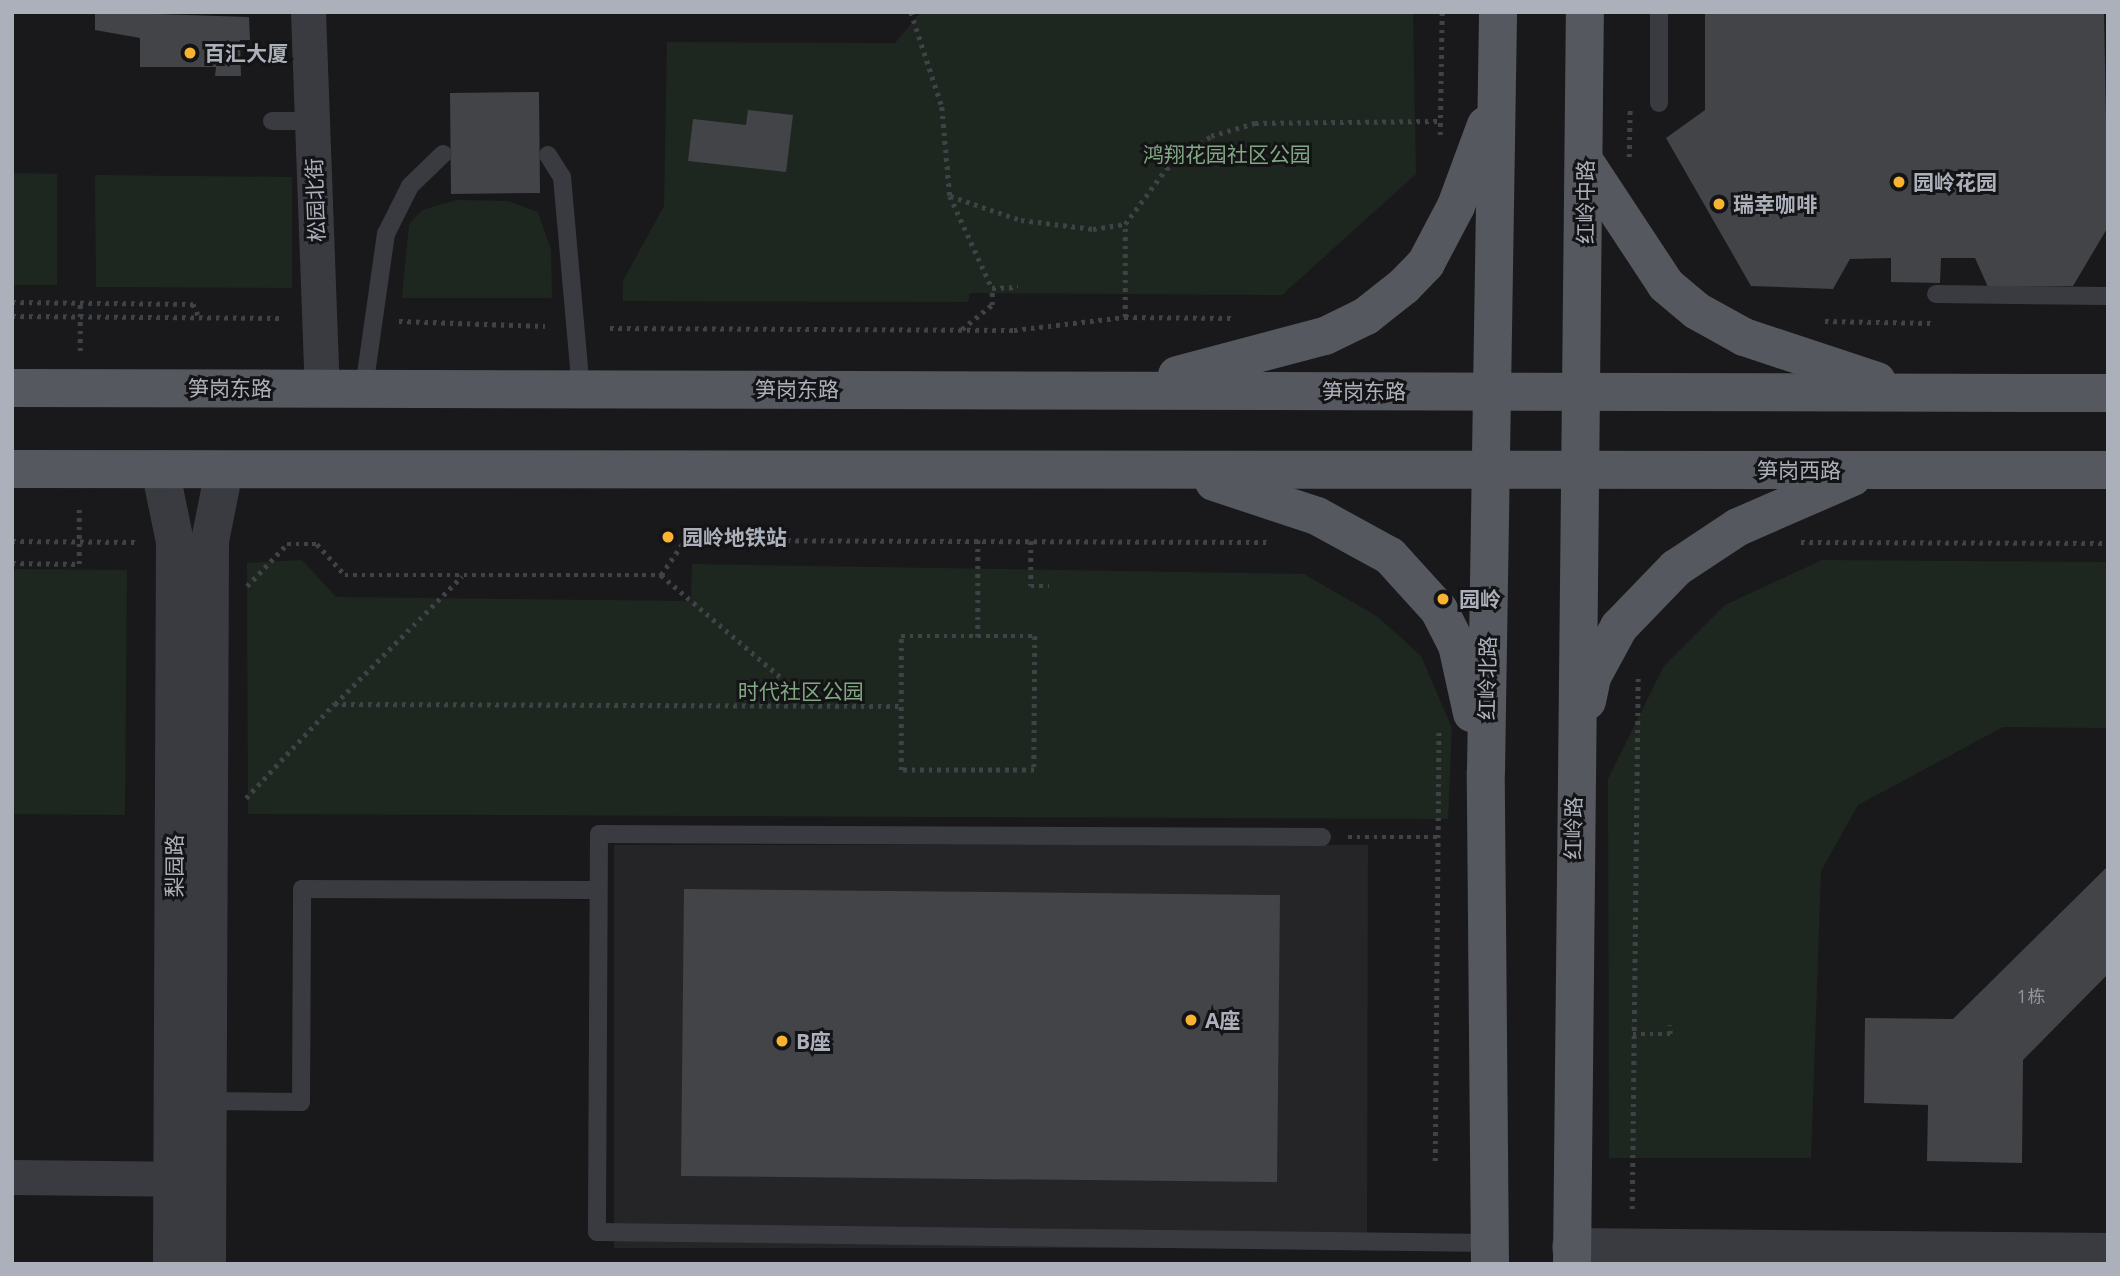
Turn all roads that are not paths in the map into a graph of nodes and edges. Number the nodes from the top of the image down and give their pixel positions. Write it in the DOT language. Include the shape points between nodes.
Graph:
graph roads {
  1 [pos="308,12"];
  2 [pos="1498,12"];
  3 [pos="1585,12"];
  4 [pos="1659,12"];
  5 [pos="1497,93"];
  6 [pos="1659,103"];
  7 [pos="272,121"];
  8 [pos="312,121"];
  9 [pos="443,154"];
  10 [pos="548,155"];
  11 [pos="1585,162"];
  12 [pos="1936,294"];
  13 [pos="2108,296"];
  14 [pos="12,388"];
  15 [pos="322,388"];
  16 [pos="363,388"];
  17 [pos="581,389"];
  18 [pos="1115,390"];
  19 [pos="1912,391"];
  20 [pos="1583,392"];
  21 [pos="1491,393"];
  22 [pos="2108,393"];
  23 [pos="12,469"];
  24 [pos="160,469"];
  25 [pos="1490,469"];
  26 [pos="1868,470"];
  27 [pos="2108,470"];
  28 [pos="224,471"];
  29 [pos="1178,471"];
  30 [pos="1581,471"];
  31 [pos="1574,768"];
  32 [pos="1486,771"];
  33 [pos="1322,837"];
  34 [pos="598,890"];
  35 [pos="207,1101"];
  36 [pos="12,1177"];
  37 [pos="191,1179"];
  38 [pos="2108,1252"];
  39 [pos="1490,1253"];
  40 [pos="1572,1255"];
  41 [pos="172,1264"];
  42 [pos="208,1264"];
  1 -- 8 [label="street, 松园北街"];
  2 -- 5 [label="main road"];
  3 -- 11 [label="main road, 红岭中路"];
  4 -- 6 [label="lane"];
  5 -- 18 [label="main road" via="1456,206 1426,263 1366,316 1239,361"];
  5 -- 21 [label="main road, 红岭北路"];
  7 -- 8 [label="lane"];
  8 -- 15 [label="street, 松园北街"];
  9 -- 16 [label="lane" via="410,186 386,234"];
  10 -- 17 [label="lane" via="562,177"];
  11 -- 19 [label="main road" via="1666,285 1697,311 1755,341"];
  11 -- 20 [label="main road, 红岭中路"];
  12 -- 13 [label="lane"];
  14 -- 15 [label="main road, 笋岗东路"];
  15 -- 16 [label="main road, 笋岗东路"];
  16 -- 17 [label="main road, 笋岗东路"];
  17 -- 18 [label="main road, 笋岗东路"];
  18 -- 21 [label="main road, 笋岗东路"];
  19 -- 20 [label="main road"];
  19 -- 22 [label="main road"];
  20 -- 21 [label="main road, 笋岗东路"];
  20 -- 30 [label="main road, 红岭路"];
  21 -- 25 [label="main road, 红岭北路"];
  23 -- 24 [label="main road"];
  24 -- 28 [label="main road"];
  24 -- 37 [label="street, 梨园路" via="175,542"];
  25 -- 29 [label="main road"];
  25 -- 30 [label="main road, 笋岗西路"];
  25 -- 32 [label="main road, 红岭北路"];
  26 -- 27 [label="main road, 笋岗西路"];
  26 -- 30 [label="main road, 笋岗西路"];
  26 -- 31 [label="main road" via="1738,527 1672,572 1619,627 1592,677"];
  28 -- 29 [label="main road"];
  28 -- 35 [label="street, 梨园路" via="210,541"];
  29 -- 32 [label="main road" via="1317,516 1390,555 1418,582 1457,645"];
  30 -- 31 [label="main road, 红岭路"];
  31 -- 40 [label="main road, 红岭路"];
  32 -- 39 [label="main road, 红岭北路"];
  33 -- 34 [label="lane" via="599,834"];
  34 -- 35 [label="lane" via="302,889 301,1102"];
  34 -- 39 [label="lane" via="597,1232"];
  35 -- 37 [label="street, 梨园路"];
  36 -- 37 [label="street"];
  37 -- 41 [label="street, 梨园路"];
  37 -- 42 [label="street, 梨园路"];
  38 -- 40 [label="street"];
}
